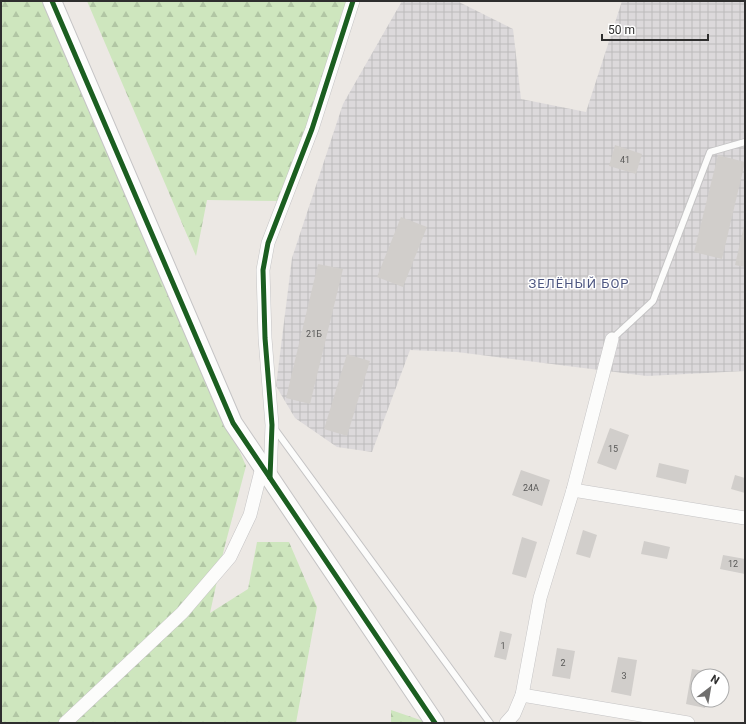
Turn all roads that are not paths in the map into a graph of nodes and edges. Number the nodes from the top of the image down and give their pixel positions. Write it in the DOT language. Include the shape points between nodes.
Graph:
graph roads {
  1 [pos="52,1"];
  2 [pos="353,1"];
  3 [pos="745,142"];
  4 [pos="612,339"];
  5 [pos="272,425"];
  6 [pos="266,473"];
  7 [pos="573,490"];
  8 [pos="745,518"];
  9 [pos="522,695"];
  10 [pos="65,723"];
  11 [pos="434,723"];
  12 [pos="490,723"];
  13 [pos="506,723"];
  14 [pos="688,723"];
  1 -- 6 [label="street" via="233,423"];
  2 -- 5 [label="street" via="312,129 268,243 263,270"];
  3 -- 4 [label="lane" via="710,152 654,301"];
  4 -- 7 [label="street"];
  5 -- 6 [label="street"];
  5 -- 12 [label="lane"];
  6 -- 10 [label="street" via="230,557 182,613"];
  6 -- 11 [label="street"];
  7 -- 8 [label="street"];
  7 -- 9 [label="street" via="540,598"];
  9 -- 13 [label="street" via="514,714"];
  9 -- 14 [label="street"];
}
